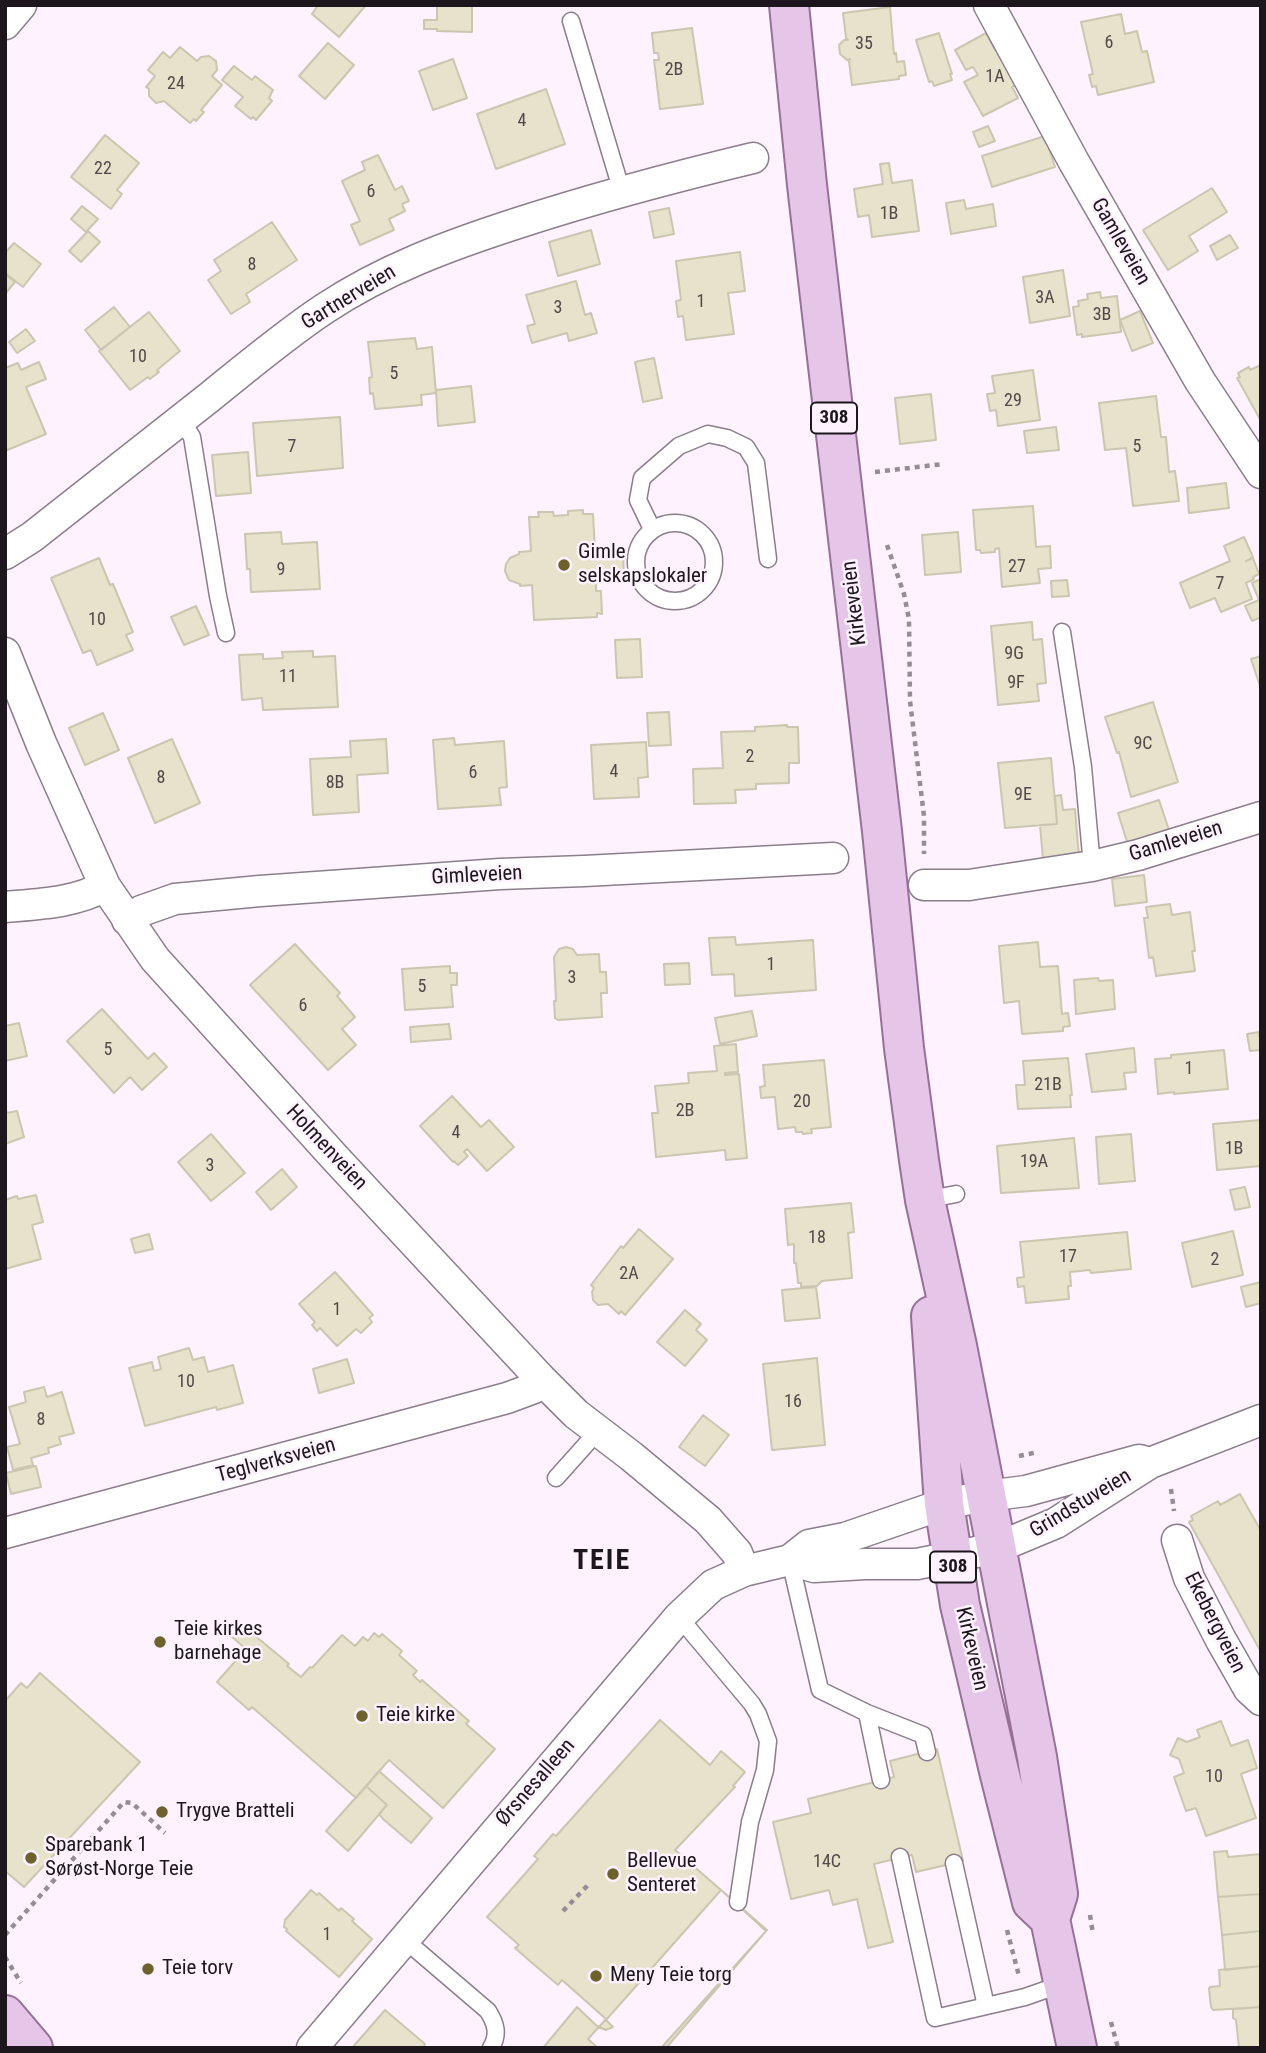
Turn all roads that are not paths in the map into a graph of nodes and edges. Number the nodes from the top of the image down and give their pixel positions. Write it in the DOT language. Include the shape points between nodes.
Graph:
graph roads {
  1 [pos="21,5"];
  2 [pos="789,5"];
  3 [pos="989,5"];
  4 [pos="571,21"];
  5 [pos="5,24"];
  6 [pos="753,158"];
  7 [pos="622,192"];
  8 [pos="181,419"];
  9 [pos="1261,473"];
  10 [pos="652,529"];
  11 [pos="5,554"];
  12 [pos="768,559"];
  13 [pos="1062,632"];
  14 [pos="226,633"];
  15 [pos="5,653"];
  16 [pos="1261,817"];
  17 [pos="833,858"];
  18 [pos="1092,866"];
  19 [pos="924,885"];
  20 [pos="105,886"];
  21 [pos="5,907"];
  22 [pos="127,920"];
  23 [pos="541,1379"];
  24 [pos="1261,1420"];
  25 [pos="598,1431"];
  26 [pos="1150,1463"];
  27 [pos="556,1478"];
  28 [pos="965,1500"];
  29 [pos="6,1529"];
  30 [pos="1177,1540"];
  31 [pos="973,1554"];
  32 [pos="790,1560"];
  33 [pos="744,1571"];
  34 [pos="678,1617"];
  35 [pos="1261,1700"];
  36 [pos="867,1713"];
  37 [pos="927,1752"];
  38 [pos="881,1780"];
  39 [pos="900,1857"];
  40 [pos="954,1863"];
  41 [pos="738,1902"];
  42 [pos="405,1940"];
  43 [pos="1062,1984"];
  44 [pos="986,2006"];
  45 [pos="5,2015"];
  46 [pos="33,2048"];
  47 [pos="312,2048"];
  48 [pos="491,2048"];
  49 [pos="1077,2048"];
  1 -- 5 [label="street"];
  2 -- 28 [label="main road, Kirkeveien / 308" via="904,1048 941,1197 957,1346"];
  3 -- 9 [label="street, Gamleveien" via="1187,357"];
  4 -- 7 [label="lane"];
  6 -- 7 [label="street, Gartnerveien"];
  7 -- 8 [label="street, Gartnerveien" via="418,258 324,309"];
  8 -- 11 [label="street, Gartnerveien"];
  8 -- 14 [label="lane" via="192,437"];
  10 -- 10 [label="lane" via="679,522 705,535 715,562 704,589 692,597 663,600 640,582 636,553 641,539"];
  10 -- 12 [label="lane" via="638,500 642,478 679,446 708,434 727,438 746,447 756,463"];
  13 -- 18 [label="lane" via="1083,767"];
  15 -- 20 [label="street, Holmenveien"];
  16 -- 18 [label="street, Gamleveien"];
  17 -- 22 [label="street, Gimleveien" via="260,891 174,899"];
  18 -- 19 [label="street" via="969,885"];
  20 -- 21 [label="street" via="51,904"];
  20 -- 22 [label="street, Holmenveien"];
  22 -- 23 [label="street, Holmenveien" via="182,990"];
  23 -- 25 [label="street, Holmenveien"];
  23 -- 29 [label="street, Teglverksveien" via="534,1388 507,1398"];
  24 -- 26 [label="street, Grindstuveien"];
  25 -- 27 [label="lane"];
  25 -- 33 [label="street, Holmenveien" via="708,1520 737,1553"];
  26 -- 28 [label="street, Grindstuveien" via="1139,1460 1026,1491"];
  26 -- 31 [label="street, Grindstuveien" via="1056,1523"];
  28 -- 31 [label="main road, Kirkeveien / 308"];
  28 -- 32 [label="street, Ørsnesalleen" via="809,1545"];
  30 -- 35 [label="street, Ekebergveien" via="1189,1578 1221,1640 1249,1689"];
  31 -- 32 [label="street, Ørsnesalleen" via="917,1564 814,1567"];
  31 -- 43 [label="main road, Kirkeveien / 308" via="960,1605 1032,1902 1050,1919"];
  32 -- 33 [label="street, Ørsnesalleen"];
  32 -- 36 [label="lane" via="820,1690"];
  33 -- 34 [label="street, Ørsnesalleen" via="713,1585"];
  34 -- 41 [label="lane" via="752,1704 768,1741"];
  34 -- 42 [label="street, Ørsnesalleen"];
  36 -- 37 [label="lane" via="923,1735"];
  36 -- 38 [label="lane"];
  39 -- 44 [label="lane" via="935,2018"];
  40 -- 44 [label="lane"];
  42 -- 47 [label="street, Ørsnesalleen"];
  42 -- 48 [label="lane" via="488,2011 497,2036"];
  43 -- 44 [label="lane"];
  43 -- 49 [label="main road, Kirkeveien / 308"];
  45 -- 46 [label="main road"];
}
